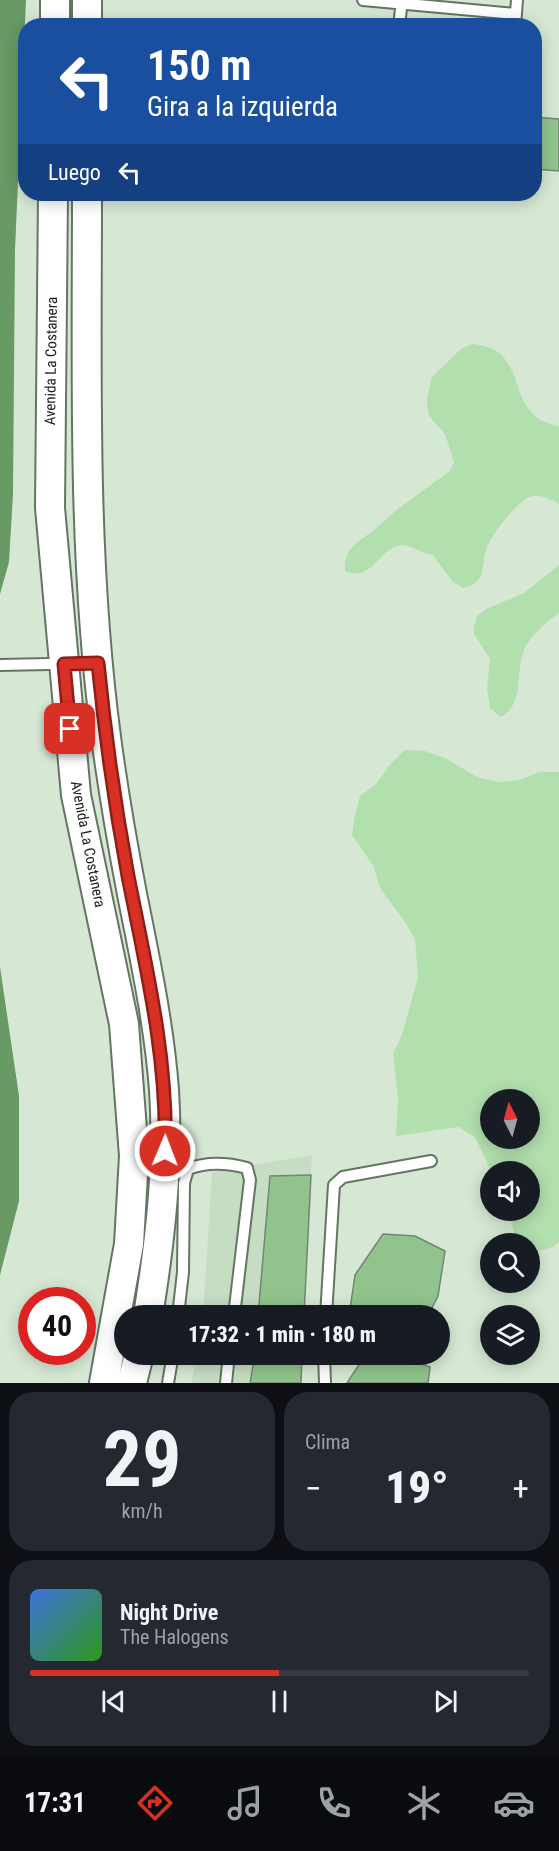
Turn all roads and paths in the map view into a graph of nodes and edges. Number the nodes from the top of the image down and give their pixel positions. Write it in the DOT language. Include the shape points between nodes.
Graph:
graph roads {
  1 [pos="55,0"];
  2 [pos="87,0"];
  3 [pos="363,0"];
  4 [pos="517,0"];
  5 [pos="402,2"];
  6 [pos="55,18"];
  7 [pos="87,18"];
  8 [pos="400,18"];
  9 [pos="502,18"];
  10 [pos="515,18"];
  11 [pos="53,201"];
  12 [pos="87,201"];
  13 [pos="98,663"];
  14 [pos="64,664"];
  15 [pos="0,665"];
  16 [pos="431,1161"];
  17 [pos="150,1305"];
  18 [pos="179,1305"];
  19 [pos="235,1305"];
  20 [pos="327,1305"];
  21 [pos="136,1365"];
  22 [pos="171,1365"];
  23 [pos="228,1365"];
  24 [pos="324,1365"];
  25 [pos="104,1383"];
  26 [pos="132,1383"];
  27 [pos="168,1383"];
  28 [pos="226,1383"];
  29 [pos="325,1383"];
  1 -- 6 [label="street"];
  2 -- 7 [label="street"];
  3 -- 5 [label="lane"];
  4 -- 10 [label="lane"];
  5 -- 8 [label="lane"];
  5 -- 9 [label="lane"];
  11 -- 14 [label="street, Avenida La Costanera" via="50,508"];
  12 -- 13 [label="street" via="89,501"];
  13 -- 14 [label="lane"];
  13 -- 17 [label="street" via="106,737 157,1028 164,1089 163,1211"];
  14 -- 15 [label="lane"];
  14 -- 25 [label="street, Avenida La Costanera" via="76,795 124,1024 134,1156 129,1245"];
  16 -- 20 [label="lane" via="343,1177 334,1185"];
  18 -- 19 [label="lane" via="184,1183 188,1169 234,1165 247,1168 250,1180"];
  21 -- 26 [label="street"];
  22 -- 27 [label="lane"];
  23 -- 28 [label="lane"];
  24 -- 29 [label="lane"];
}
